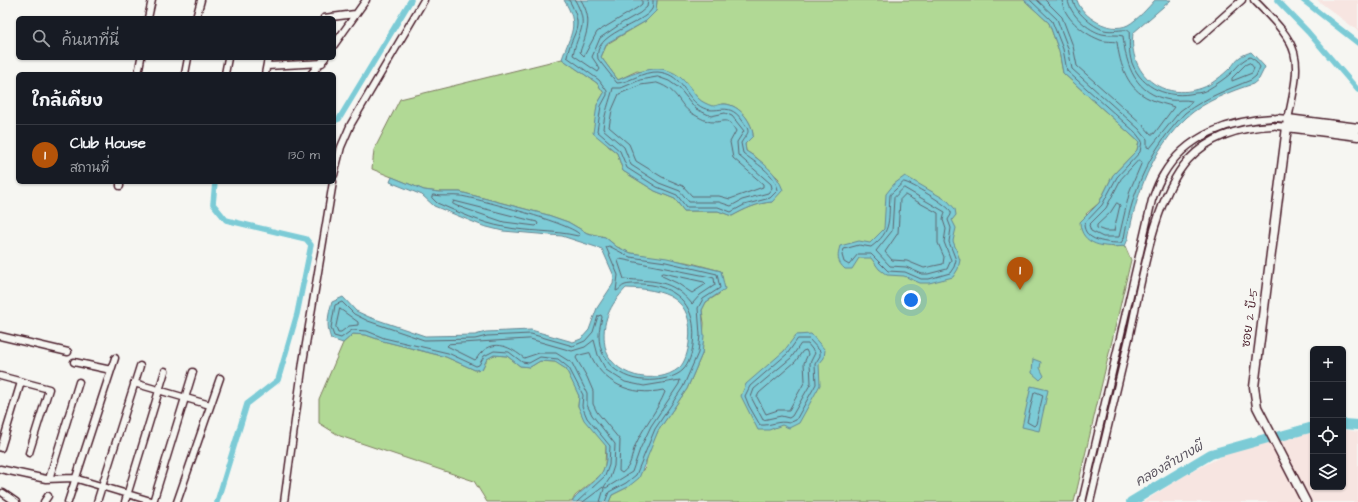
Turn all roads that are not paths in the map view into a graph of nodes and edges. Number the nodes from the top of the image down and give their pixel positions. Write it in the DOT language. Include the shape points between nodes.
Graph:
graph roads {
  1 [pos="152,0"];
  2 [pos="201,0"];
  3 [pos="366,0"];
  4 [pos="424,0"];
  5 [pos="1242,0"];
  6 [pos="1254,0"];
  7 [pos="355,14"];
  8 [pos="148,16"];
  9 [pos="197,16"];
  10 [pos="336,16"];
  11 [pos="1197,40"];
  12 [pos="336,42"];
  13 [pos="141,60"];
  14 [pos="188,60"];
  15 [pos="228,60"];
  16 [pos="268,60"];
  17 [pos="324,60"];
  18 [pos="267,66"];
  19 [pos="138,72"];
  20 [pos="185,72"];
  21 [pos="225,72"];
  22 [pos="266,72"];
  23 [pos="313,72"];
  24 [pos="1288,123"];
  25 [pos="1358,128"];
  26 [pos="1358,136"];
  27 [pos="336,167"];
  28 [pos="333,184"];
  29 [pos="0,336"];
  30 [pos="68,352"];
  31 [pos="115,358"];
  32 [pos="74,362"];
  33 [pos="140,366"];
  34 [pos="111,370"];
  35 [pos="165,371"];
  36 [pos="193,372"];
  37 [pos="0,376"];
  38 [pos="220,378"];
  39 [pos="21,382"];
  40 [pos="78,382"];
  41 [pos="134,383"];
  42 [pos="159,390"];
  43 [pos="185,398"];
  44 [pos="210,405"];
  45 [pos="1,448"];
  46 [pos="29,453"];
  47 [pos="0,469"];
  48 [pos="77,478"];
  49 [pos="49,479"];
  50 [pos="102,485"];
  51 [pos="3,493"];
  52 [pos="127,494"];
  53 [pos="48,496"];
  54 [pos="16,502"];
  55 [pos="44,502"];
  56 [pos="68,502"];
  57 [pos="97,502"];
  58 [pos="125,502"];
  59 [pos="153,502"];
  60 [pos="177,502"];
  61 [pos="284,502"];
  62 [pos="1082,502"];
  63 [pos="1090,502"];
  64 [pos="1306,502"];
  1 -- 8 [label="street"];
  2 -- 9 [label="street"];
  3 -- 7 [label="street"];
  4 -- 27 [label="street" via="349,129"];
  5 -- 11 [label="street"];
  6 -- 24 [label="street" via="1292,42 1297,60 1297,80"];
  7 -- 10 [label="street"];
  7 -- 12 [label="street"];
  13 -- 19 [label="street"];
  14 -- 20 [label="street"];
  15 -- 21 [label="street"];
  16 -- 18 [label="street"];
  17 -- 18 [label="street"];
  17 -- 23 [label="street"];
  18 -- 22 [label="street"];
  24 -- 25 [label="street"];
  24 -- 26 [label="street"];
  24 -- 62 [label="street" via="1275,118 1253,119 1228,125 1197,138 1163,175 1152,200"];
  24 -- 63 [label="street" via="1231,132 1207,144 1188,160 1175,178 1164,201 1148,253"];
  24 -- 64 [label="street, ซอย 2 บี-5" via="1254,387 1257,407"];
  28 -- 61 [label="street" via="303,362"];
  29 -- 30 [label="street"];
  31 -- 34 [label="street"];
  32 -- 34 [label="street"];
  33 -- 41 [label="street"];
  34 -- 48 [label="street"];
  35 -- 42 [label="street"];
  36 -- 43 [label="street"];
  37 -- 39 [label="street"];
  38 -- 44 [label="street"];
  39 -- 45 [label="street"];
  39 -- 46 [label="street" via="49,389"];
  40 -- 49 [label="street"];
  41 -- 42 [label="street"];
  41 -- 50 [label="street"];
  42 -- 43 [label="street"];
  42 -- 52 [label="street"];
  43 -- 44 [label="street"];
  43 -- 59 [label="street"];
  44 -- 60 [label="street"];
  47 -- 49 [label="street"];
  48 -- 49 [label="street"];
  48 -- 50 [label="street"];
  48 -- 56 [label="street"];
  50 -- 52 [label="street"];
  50 -- 57 [label="street"];
  51 -- 54 [label="street"];
  52 -- 58 [label="street"];
  52 -- 59 [label="street"];
  53 -- 55 [label="street"];
}
